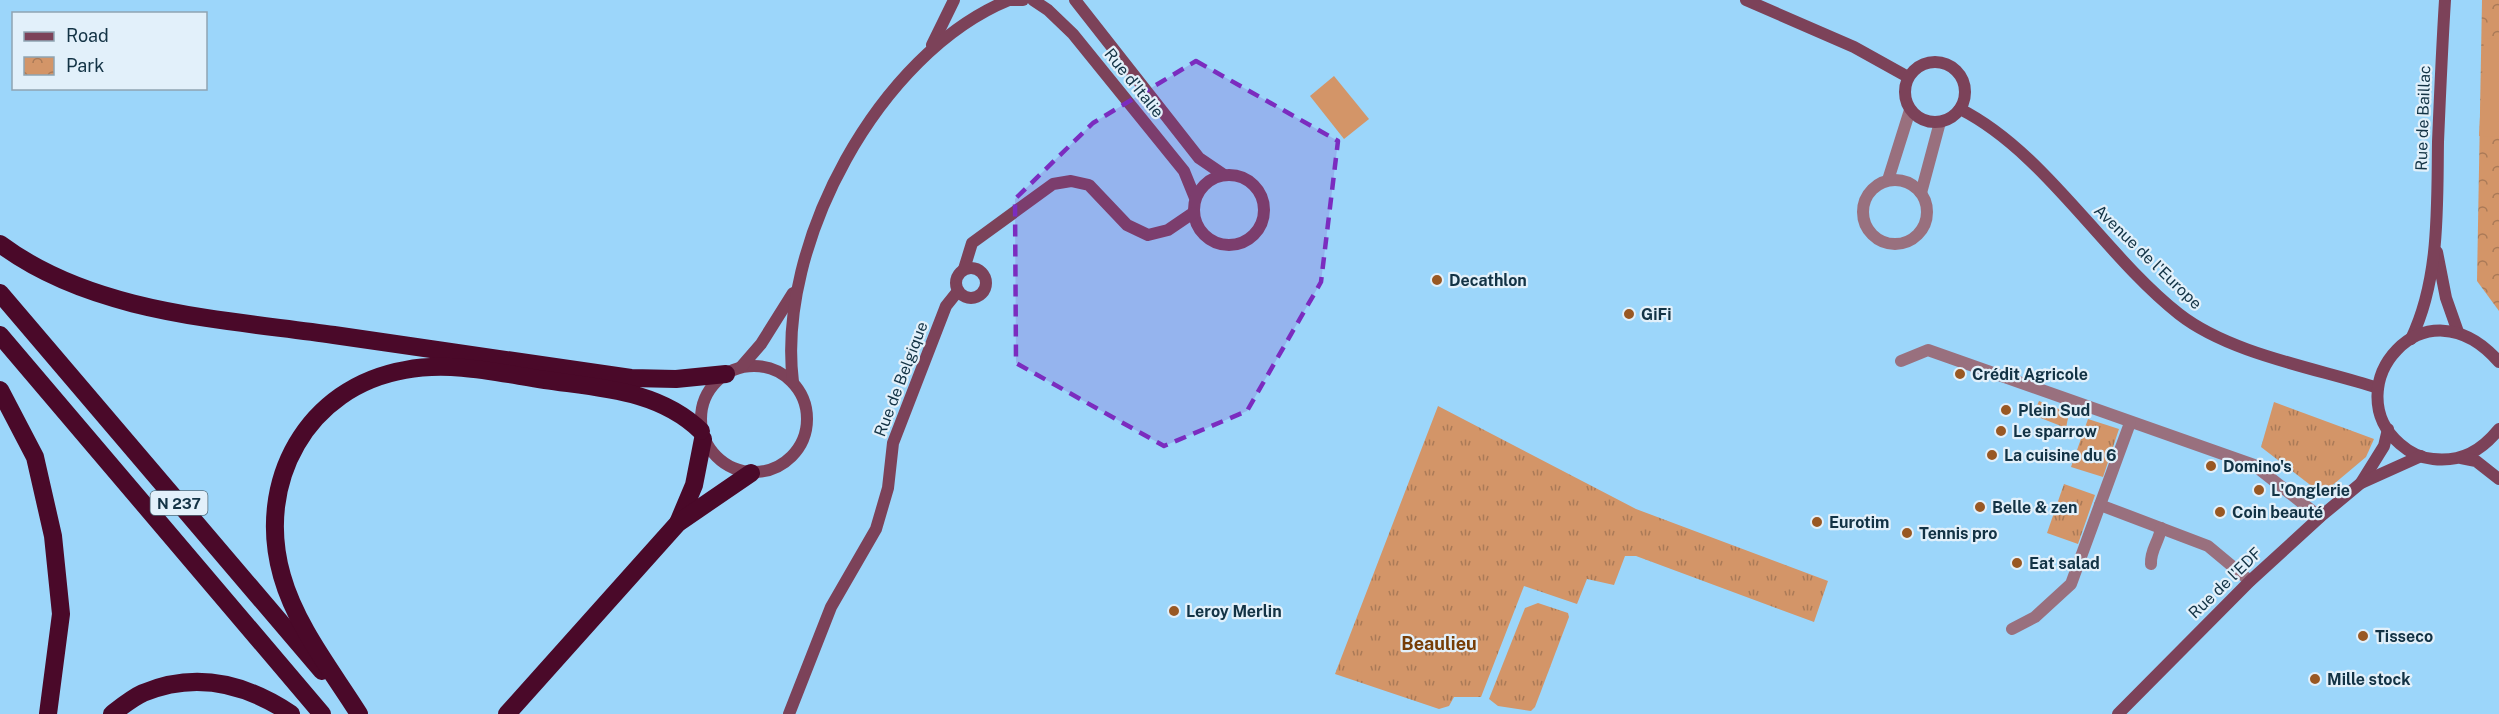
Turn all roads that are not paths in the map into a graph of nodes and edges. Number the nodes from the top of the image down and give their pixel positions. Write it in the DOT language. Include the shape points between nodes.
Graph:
graph roads {
  1 [pos="954,0"];
  2 [pos="1009,0"];
  3 [pos="1023,0"];
  4 [pos="1033,0"];
  5 [pos="1075,0"];
  6 [pos="1746,0"];
  7 [pos="2445,0"];
  8 [pos="930,49"];
  9 [pos="1908,77"];
  10 [pos="1960,109"];
  11 [pos="1910,110"];
  12 [pos="1940,122"];
  13 [pos="1224,175"];
  14 [pos="1887,180"];
  15 [pos="1922,193"];
  16 [pos="1195,198"];
  17 [pos="1193,213"];
  18 [pos="2436,237"];
  19 [pos="0,244"];
  20 [pos="964,269"];
  21 [pos="795,290"];
  22 [pos="958,291"];
  23 [pos="0,293"];
  24 [pos="2458,332"];
  25 [pos="0,335"];
  26 [pos="2411,339"];
  27 [pos="2493,348"];
  28 [pos="1901,361"];
  29 [pos="2499,362"];
  30 [pos="733,370"];
  31 [pos="793,382"];
  32 [pos="2378,388"];
  33 [pos="0,390"];
  34 [pos="2130,423"];
  35 [pos="2388,429"];
  36 [pos="2498,430"];
  37 [pos="702,435"];
  38 [pos="2499,447"];
  39 [pos="2421,456"];
  40 [pos="2460,458"];
  41 [pos="751,473"];
  42 [pos="2499,479"];
  43 [pos="2361,483"];
  44 [pos="2100,506"];
  45 [pos="2320,517"];
  46 [pos="678,523"];
  47 [pos="2161,528"];
  48 [pos="2151,564"];
  49 [pos="2250,581"];
  50 [pos="2012,629"];
  51 [pos="48,714"];
  52 [pos="112,714"];
  53 [pos="291,714"];
  54 [pos="322,714"];
  55 [pos="359,714"];
  56 [pos="507,714"];
  57 [pos="789,714"];
  58 [pos="2118,714"];
  1 -- 8 [label="street"];
  2 -- 3 [label="street"];
  2 -- 8 [label="street" via="977,15"];
  4 -- 16 [label="street, Rue d'Italie" via="1073,34 1184,171"];
  5 -- 13 [label="street, Rue d'Italie" via="1199,158"];
  6 -- 9 [label="street" via="1854,47"];
  7 -- 18 [label="street, Rue de Baillac"];
  8 -- 21 [label="street" via="853,146 821,214"];
  9 -- 10 [label="street" via="1925,63 1948,64 1956,70 1965,88"];
  9 -- 11 [label="street" via="1904,93"];
  10 -- 12 [label="street"];
  10 -- 32 [label="street, Avenue de l'Europe" via="2016,147 2128,266 2202,330"];
  11 -- 12 [label="street" via="1924,120"];
  11 -- 14 [label="street"];
  12 -- 15 [label="street"];
  13 -- 16 [label="street" via="1206,182"];
  13 -- 17 [label="street" via="1244,177 1259,191 1265,210 1252,238 1238,245 1216,243 1201,231"];
  14 -- 15 [label="street" via="1907,182"];
  14 -- 15 [label="street" via="1867,195 1863,213 1869,231 1884,242 1904,243 1920,231 1927,213"];
  16 -- 17 [label="street"];
  17 -- 20 [label="street" via="1168,230 1148,235 1127,225 1089,185 1071,181 1053,184 972,243"];
  18 -- 24 [label="street, Rue de Baillac" via="2446,298"];
  18 -- 26 [label="street, Rue de Baillac"];
  19 -- 30 [label="highway" via="73,284 176,312 631,378 694,378"];
  20 -- 22 [label="street" via="957,276"];
  20 -- 22 [label="street" via="975,268 984,274 986,289 975,298"];
  21 -- 30 [label="street" via="761,344"];
  21 -- 31 [label="street" via="790,347"];
  22 -- 57 [label="street, Rue de Belgique" via="946,306 893,443 888,488 876,529 836,596"];
  23 -- 55 [label="highway, N 237"];
  24 -- 26 [label="street" via="2439,330"];
  24 -- 27 [label="street"];
  25 -- 54 [label="highway, N 237"];
  26 -- 32 [label="street" via="2392,354"];
  27 -- 29 [label="street"];
  28 -- 34 [label="street" via="1928,350"];
  30 -- 31 [label="street" via="759,366 778,371"];
  30 -- 37 [label="street" via="713,384 704,398 700,414"];
  31 -- 41 [label="street" via="807,411 803,442 782,465 767,472"];
  32 -- 35 [label="street" via="2378,406"];
  33 -- 51 [label="highway" via="35,457 53,536 61,615"];
  34 -- 44 [label="street"];
  34 -- 45 [label="street" via="2254,465"];
  35 -- 39 [label="street" via="2408,450"];
  35 -- 43 [label="street, Rue de l'EDF" via="2381,452"];
  36 -- 38 [label="street"];
  36 -- 40 [label="street" via="2486,445"];
  37 -- 41 [label="street" via="714,456 731,468"];
  37 -- 46 [label="highway" via="694,485"];
  37 -- 55 [label="highway" via="679,411 653,400 465,368 406,370 349,390 321,413 298,440 283,468 276,498 274,539 282,577 295,608"];
  39 -- 40 [label="street" via="2447,461"];
  39 -- 43 [label="street, Rue de l'EDF"];
  40 -- 42 [label="street" via="2476,461"];
  41 -- 46 [label="highway"];
  43 -- 45 [label="street, Rue de l'EDF"];
  44 -- 47 [label="street"];
  44 -- 50 [label="street" via="2071,584 2035,617"];
  45 -- 49 [label="street, Rue de l'EDF"];
  46 -- 56 [label="highway"];
  47 -- 48 [label="street"];
  47 -- 49 [label="street" via="2208,546"];
  49 -- 58 [label="street, Rue de l'EDF"];
  52 -- 53 [label="highway" via="140,694 180,681 232,685"];
}
